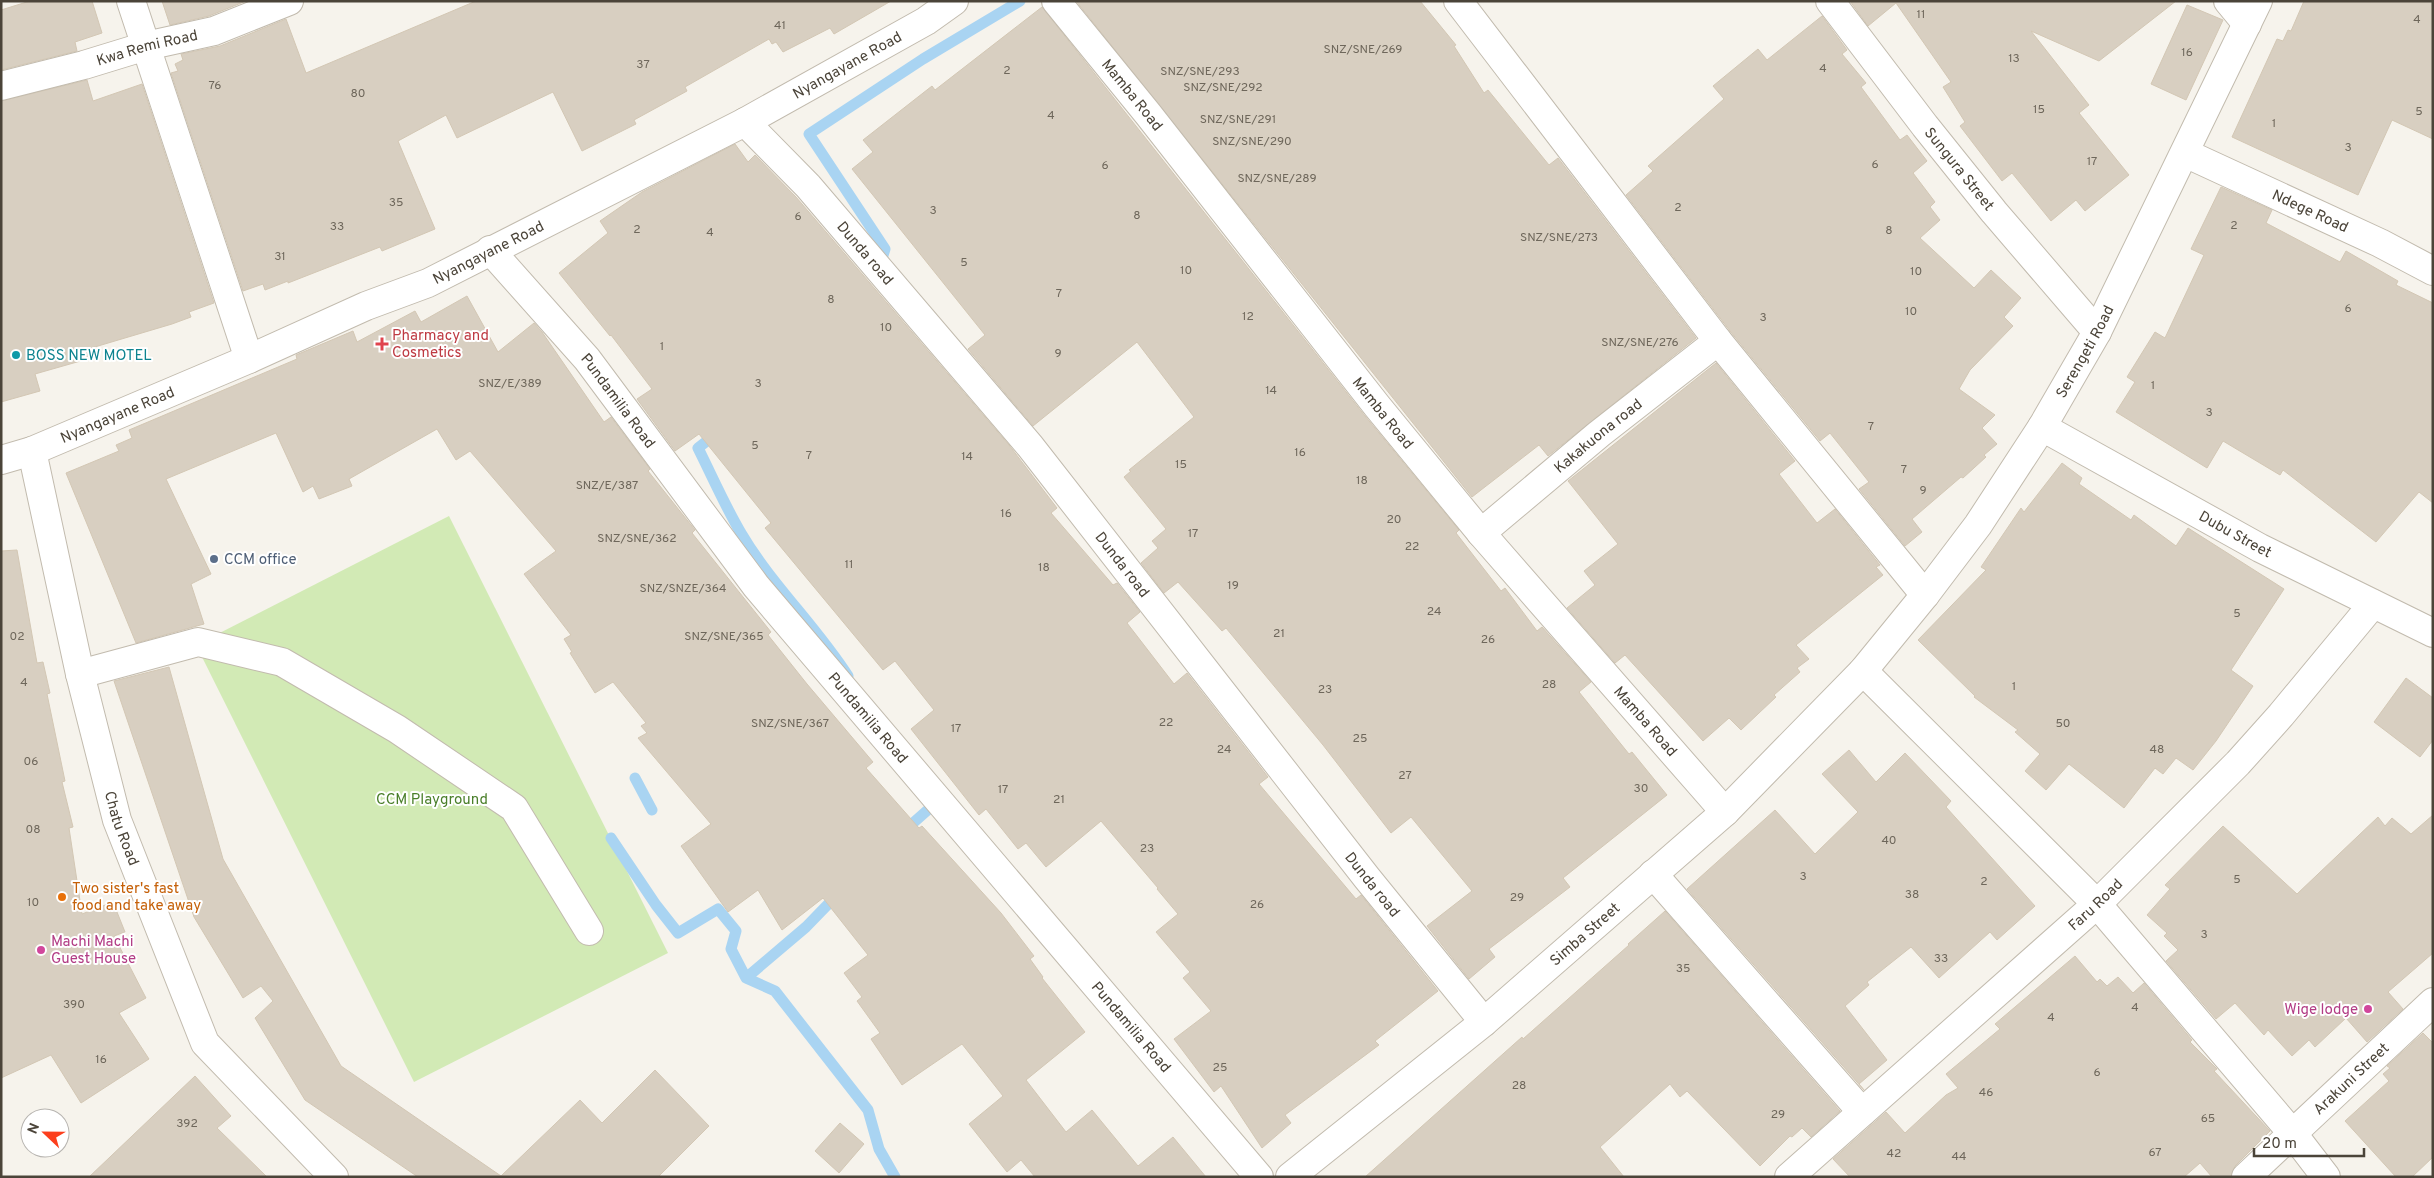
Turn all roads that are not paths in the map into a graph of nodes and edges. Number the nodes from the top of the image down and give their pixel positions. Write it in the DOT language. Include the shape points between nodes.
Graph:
graph roads {
  1 [pos="131,1"];
  2 [pos="290,1"];
  3 [pos="954,1"];
  4 [pos="1056,1"];
  5 [pos="1458,1"];
  6 [pos="1830,1"];
  7 [pos="2228,1"];
  8 [pos="2253,13"];
  9 [pos="146,46"];
  10 [pos="1,86"];
  11 [pos="745,122"];
  12 [pos="2185,153"];
  13 [pos="490,250"];
  14 [pos="2433,271"];
  15 [pos="2097,332"];
  16 [pos="1718,340"];
  17 [pos="249,359"];
  18 [pos="2042,427"];
  19 [pos="32,451"];
  20 [pos="1,460"];
  21 [pos="1481,533"];
  22 [pos="1925,595"];
  23 [pos="2373,604"];
  24 [pos="2433,634"];
  25 [pos="1863,671"];
  26 [pos="80,674"];
  27 [pos="1725,812"];
  28 [pos="1653,874"];
  29 [pos="2097,904"];
  30 [pos="589,931"];
  31 [pos="2433,1002"];
  32 [pos="1484,1022"];
  33 [pos="1862,1112"];
  34 [pos="2293,1134"];
  35 [pos="334,1177"];
  36 [pos="1259,1177"];
  37 [pos="1290,1177"];
  38 [pos="1789,1177"];
  39 [pos="2246,1177"];
  40 [pos="2326,1177"];
  1 -- 9 [label="street"];
  2 -- 9 [label="street, Kwa Remi Road" via="214,31"];
  3 -- 11 [label="street, Nyangayane Road" via="926,21"];
  4 -- 21 [label="street, Mamba Road"];
  5 -- 16 [label="street"];
  6 -- 15 [label="street, Sungura Street" via="1988,205"];
  7 -- 8 [label="street"];
  8 -- 12 [label="street, Serengeti Road"];
  9 -- 10 [label="street, Kwa Remi Road"];
  9 -- 17 [label="street"];
  11 -- 13 [label="street, Nyangayane Road"];
  11 -- 32 [label="street, Dunda road" via="808,186 1030,446 1354,863"];
  12 -- 14 [label="street, Ndege Road" via="2380,242"];
  12 -- 15 [label="street, Serengeti Road"];
  13 -- 17 [label="street, Nyangayane Road" via="428,283 366,306"];
  13 -- 36 [label="street, Pundamilia Road" via="586,359 756,586"];
  15 -- 18 [label="street, Serengeti Road"];
  16 -- 21 [label="street, Kakakuona road"];
  16 -- 22 [label="street"];
  17 -- 19 [label="street, Nyangayane Road"];
  18 -- 22 [label="street, Serengeti Road" via="1978,525"];
  18 -- 23 [label="street, Dubu Street" via="2260,548"];
  19 -- 20 [label="street, Nyangayane Road"];
  19 -- 26 [label="street, Chatu Road"];
  21 -- 27 [label="street, Mamba Road"];
  22 -- 25 [label="street, Serengeti Road"];
  23 -- 24 [label="street, Dubu Street"];
  23 -- 29 [label="street, Faru Road" via="2238,763"];
  25 -- 27 [label="street, Simba Street"];
  25 -- 29 [label="street"];
  26 -- 30 [label="street" via="198,642 282,662 397,729 514,808"];
  26 -- 35 [label="street, Chatu Road" via="117,820 205,1043"];
  27 -- 28 [label="street, Simba Street"];
  28 -- 32 [label="street, Simba Street"];
  28 -- 33 [label="street"];
  29 -- 33 [label="street, Faru Road"];
  29 -- 34 [label="street"];
  31 -- 34 [label="street, Arakuni Street"];
  32 -- 37 [label="street, Simba Street"];
  33 -- 38 [label="street, Faru Road"];
  34 -- 39 [label="street, Arakuni Street"];
  34 -- 40 [label="street"];
}
